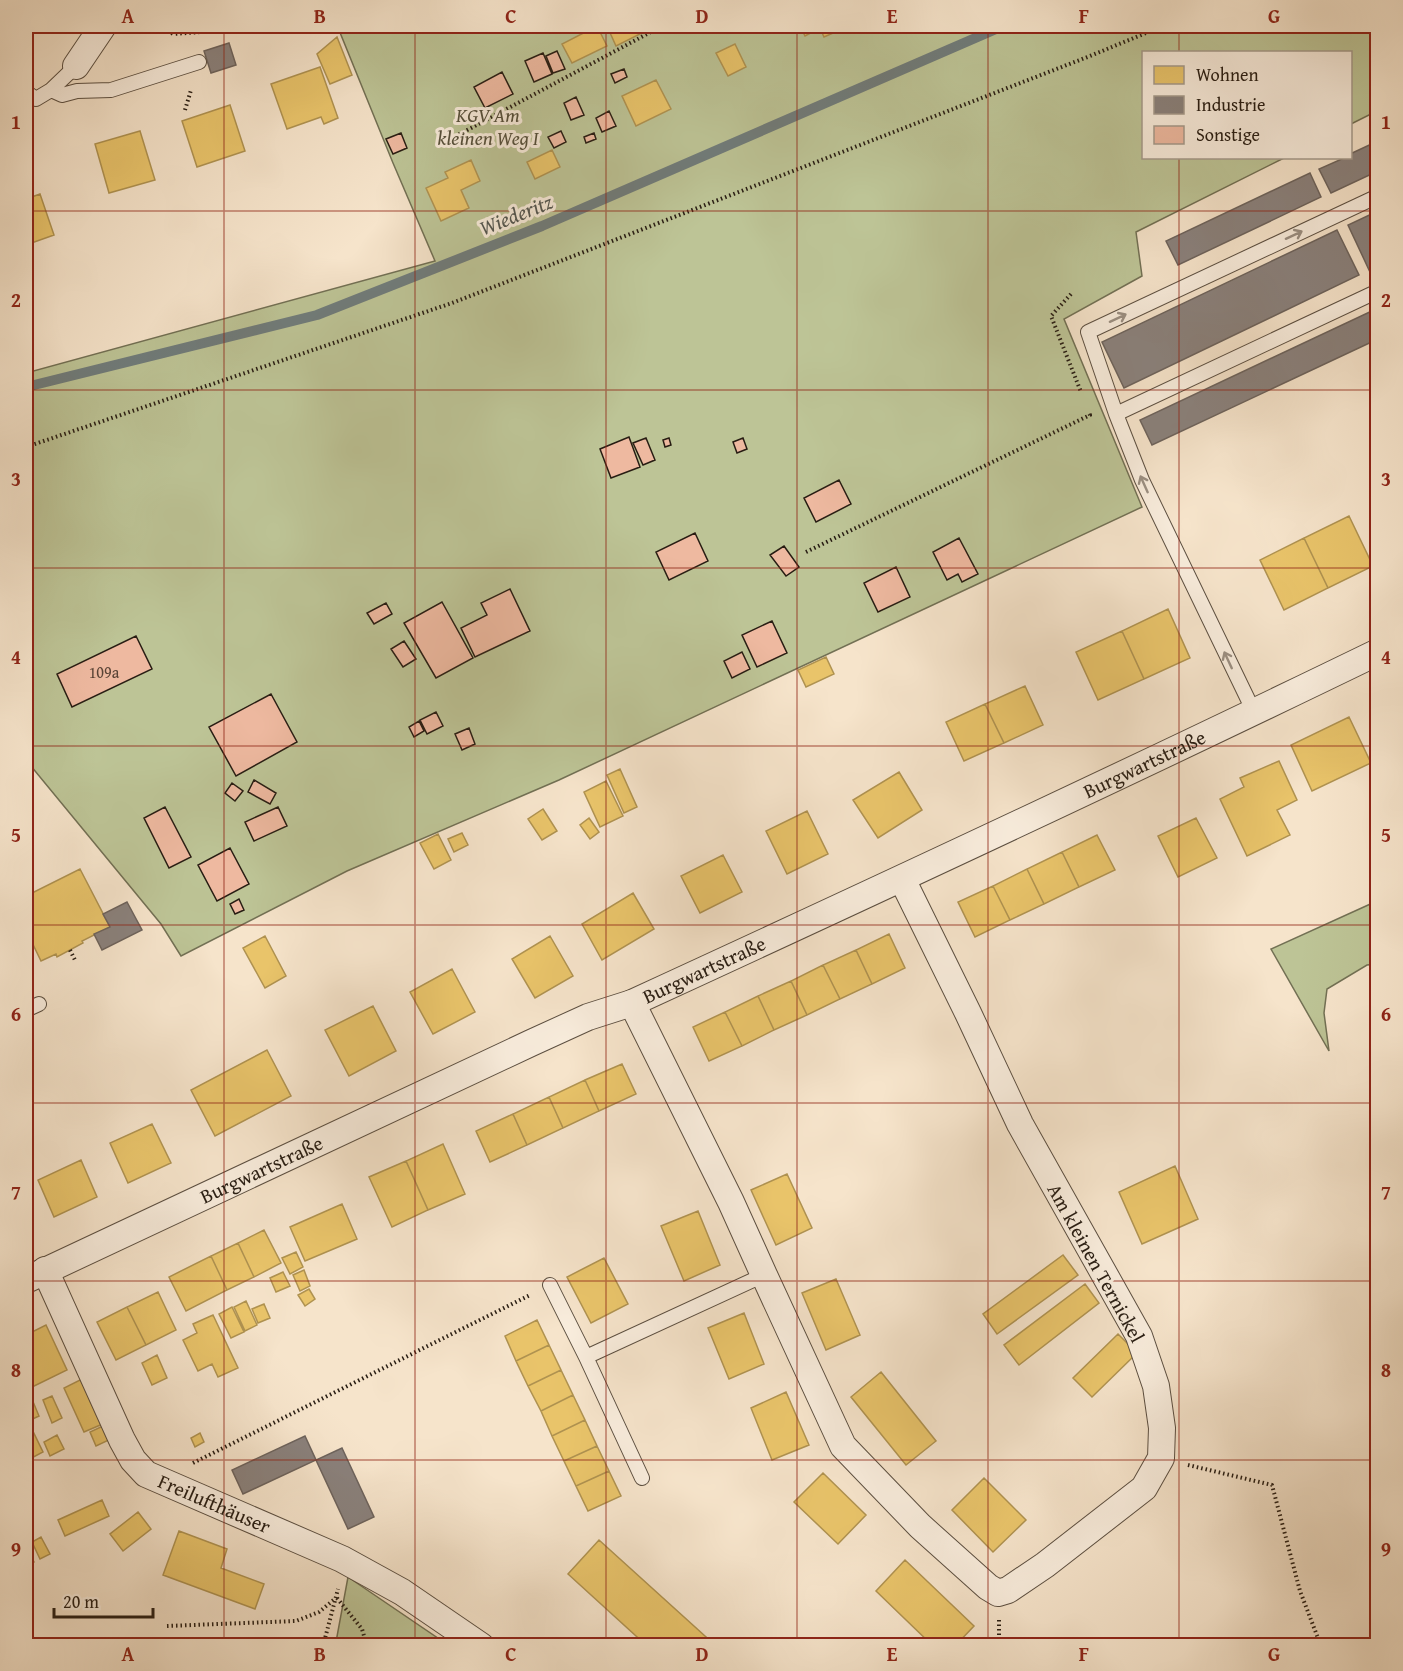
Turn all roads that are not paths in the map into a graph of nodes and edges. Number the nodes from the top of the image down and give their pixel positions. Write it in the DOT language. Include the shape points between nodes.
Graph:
graph roads {
  1 [pos="103,26"];
  2 [pos="200,62"];
  3 [pos="76,66"];
  4 [pos="51,90"];
  5 [pos="26,92"];
  6 [pos="1377,196"];
  7 [pos="1377,291"];
  8 [pos="1116,414"];
  9 [pos="1377,652"];
  10 [pos="1254,712"];
  11 [pos="902,879"];
  12 [pos="632,1002"];
  13 [pos="39,1004"];
  14 [pos="26,1010"];
  15 [pos="35,1275"];
  16 [pos="764,1275"];
  17 [pos="550,1285"];
  18 [pos="585,1357"];
  19 [pos="642,1478"];
  20 [pos="481,1646"];
  1 -- 3 [label="street"];
  2 -- 4 [label="lane" via="111,90 62,95"];
  3 -- 4 [label="lane"];
  4 -- 5 [label="lane" via="36,99"];
  8 -- 6 [label="lane, one-way" via="1088,332"];
  7 -- 8 [label="lane"];
  10 -- 8 [label="lane, one-way" via="1142,480"];
  9 -- 10 [label="street, Burgwartstraße"];
  10 -- 11 [label="street, Burgwartstraße"];
  11 -- 12 [label="street, Burgwartstraße"];
  11 -- 16 [label="street, Am kleinen Ternickel" via="1020,1124 1139,1336 1156,1386 1162,1428 1161,1458 1144,1488 1045,1564 998,1593 920,1526 843,1446"];
  12 -- 15 [label="street, Burgwartstraße" via="588,1017"];
  12 -- 16 [label="street, Am kleinen Ternickel"];
  13 -- 14 [label="lane"];
  15 -- 20 [label="street, Freilufthäuser" via="133,1461 146,1473 342,1559 402,1592"];
  16 -- 18 [label="lane"];
  17 -- 18 [label="lane"];
  18 -- 19 [label="lane"];
}
